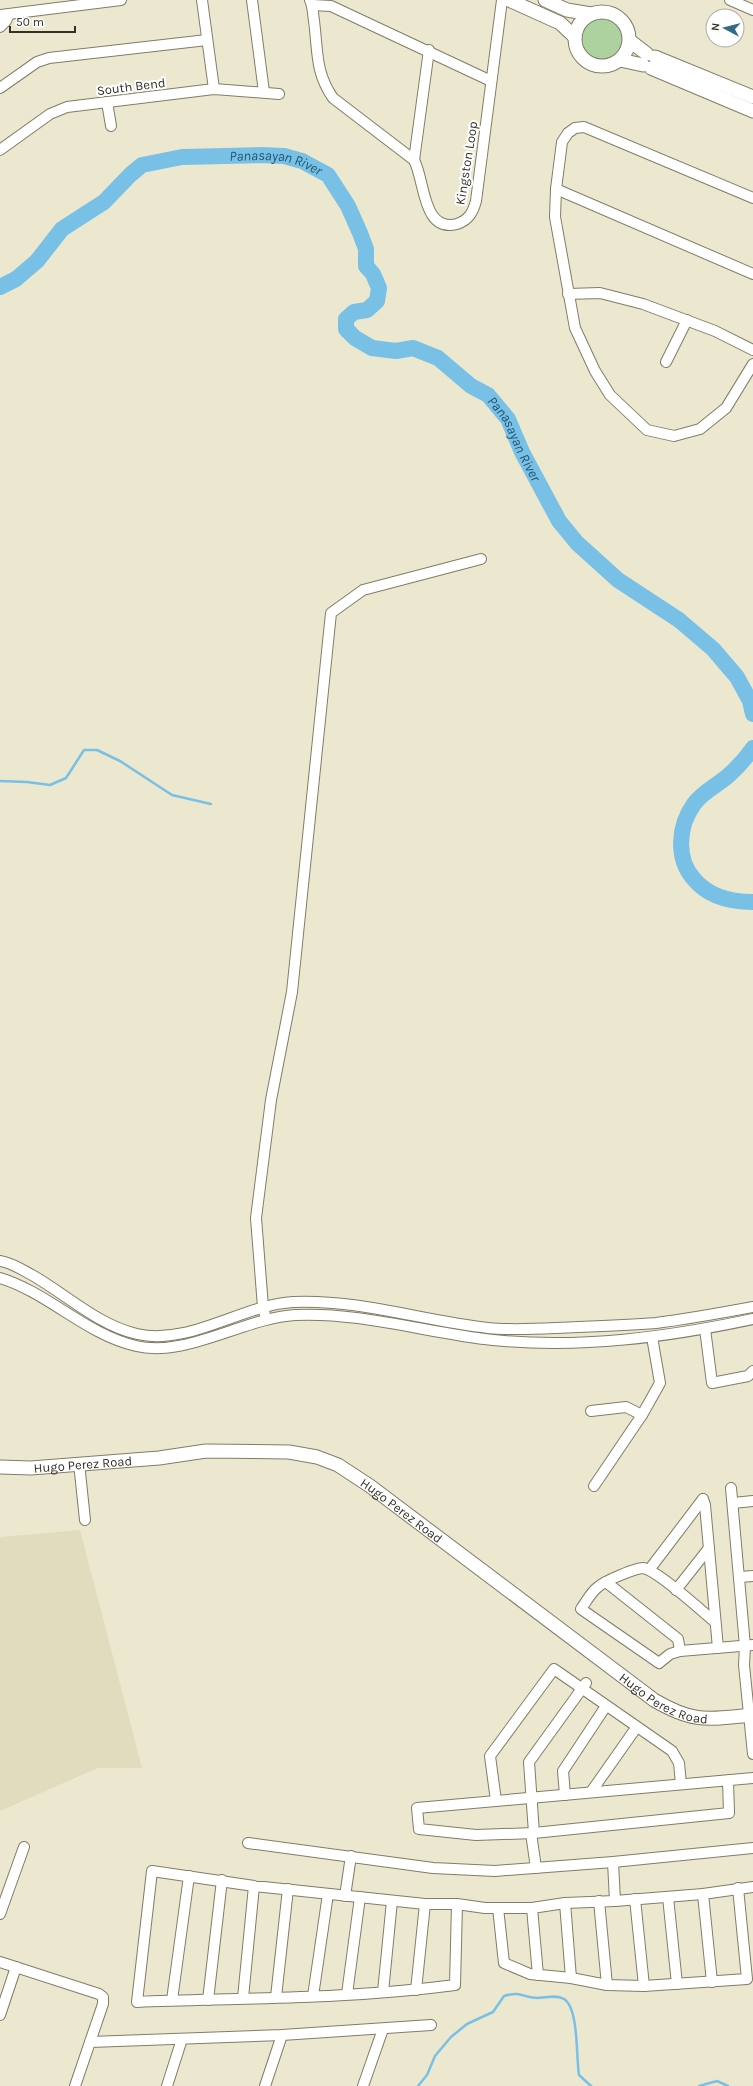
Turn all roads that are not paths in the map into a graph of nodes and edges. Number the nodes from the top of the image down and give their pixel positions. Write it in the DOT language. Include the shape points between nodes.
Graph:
graph roads {
  1 [pos="121,0"];
  2 [pos="202,0"];
  3 [pos="252,0"];
  4 [pos="502,0"];
  5 [pos="509,0"];
  6 [pos="545,0"];
  7 [pos="730,0"];
  8 [pos="311,2"];
  9 [pos="753,10"];
  10 [pos="591,14"];
  11 [pos="4,15"];
  12 [pos="0,27"];
  13 [pos="575,37"];
  14 [pos="207,40"];
  15 [pos="630,41"];
  16 [pos="429,50"];
  17 [pos="620,60"];
  18 [pos="649,61"];
  19 [pos="491,81"];
  20 [pos="0,88"];
  21 [pos="214,89"];
  22 [pos="264,92"];
  23 [pos="279,94"];
  24 [pos="753,97"];
  25 [pos="107,102"];
  26 [pos="753,111"];
  27 [pos="111,126"];
  28 [pos="0,150"];
  29 [pos="414,160"];
  30 [pos="556,188"];
  31 [pos="753,198"];
  32 [pos="753,274"];
  33 [pos="568,294"];
  34 [pos="687,320"];
  35 [pos="753,350"];
  36 [pos="666,362"];
  37 [pos="753,364"];
  38 [pos="481,559"];
  39 [pos="0,1261"];
  40 [pos="0,1278"];
  41 [pos="263,1307"];
  42 [pos="753,1307"];
  43 [pos="266,1319"];
  44 [pos="753,1319"];
  45 [pos="705,1329"];
  46 [pos="139,1335"];
  47 [pos="652,1336"];
  48 [pos="137,1346"];
  49 [pos="753,1371"];
  50 [pos="591,1411"];
  51 [pos="642,1415"];
  52 [pos="79,1463"];
  53 [pos="0,1467"];
  54 [pos="594,1486"];
  55 [pos="731,1488"];
  56 [pos="753,1501"];
  57 [pos="733,1503"];
  58 [pos="86,1520"];
  59 [pos="709,1548"];
  60 [pos="649,1570"];
  61 [pos="753,1576"];
  62 [pos="740,1577"];
  63 [pos="606,1582"];
  64 [pos="676,1590"];
  65 [pos="715,1622"];
  66 [pos="749,1645"];
  67 [pos="718,1648"];
  68 [pos="680,1651"];
  69 [pos="584,1686"];
  70 [pos="753,1688"];
  71 [pos="606,1706"];
  72 [pos="751,1715"];
  73 [pos="636,1728"];
  74 [pos="753,1754"];
  75 [pos="753,1778"];
  76 [pos="728,1780"];
  77 [pos="681,1784"];
  78 [pos="592,1792"];
  79 [pos="565,1795"];
  80 [pos="532,1798"];
  81 [pos="496,1801"];
  82 [pos="532,1833"];
  83 [pos="248,1843"];
  84 [pos="24,1847"];
  85 [pos="753,1848"];
  86 [pos="351,1856"];
  87 [pos="613,1862"];
  88 [pos="536,1868"];
  89 [pos="189,1876"];
  90 [pos="222,1880"];
  91 [pos="254,1886"];
  92 [pos="753,1887"];
  93 [pos="738,1888"];
  94 [pos="288,1890"];
  95 [pos="328,1894"];
  96 [pos="703,1894"];
  97 [pos="345,1896"];
  98 [pos="360,1897"];
  99 [pos="668,1897"];
  100 [pos="635,1899"];
  101 [pos="392,1900"];
  102 [pos="599,1901"];
  103 [pos="615,1901"];
  104 [pos="565,1903"];
  105 [pos="425,1904"];
  106 [pos="457,1904"];
  107 [pos="498,1908"];
  108 [pos="532,1908"];
  109 [pos="0,1914"];
  110 [pos="0,1962"];
  111 [pos="16,1967"];
  112 [pos="538,1975"];
  113 [pos="571,1978"];
  114 [pos="712,1982"];
  115 [pos="677,1984"];
  116 [pos="607,1985"];
  117 [pos="644,1986"];
  118 [pos="416,1990"];
  119 [pos="383,1992"];
  120 [pos="346,1994"];
  121 [pos="313,1996"];
  122 [pos="276,1997"];
  123 [pos="243,1998"];
  124 [pos="172,2000"];
  125 [pos="208,2000"];
  126 [pos="0,2015"];
  127 [pos="432,2025"];
  128 [pos="383,2029"];
  129 [pos="282,2035"];
  130 [pos="182,2039"];
  131 [pos="90,2042"];
  132 [pos="75,2086"];
  133 [pos="167,2086"];
  134 [pos="265,2086"];
  135 [pos="363,2086"];
  1 -- 11 [label="street"];
  2 -- 14 [label="street"];
  3 -- 22 [label="street"];
  4 -- 19 [label="street, Kingston Loop"];
  5 -- 13 [label="street" via="560,23"];
  6 -- 10 [label="street" via="567,10"];
  7 -- 9 [label="street"];
  8 -- 16 [label="street" via="331,6"];
  8 -- 29 [label="street" via="318,67 324,85 333,98"];
  10 -- 13 [label="street" via="580,23"];
  10 -- 15 [label="street" via="602,11 618,16 626,25"];
  11 -- 12 [label="street" via="6,22"];
  13 -- 17 [label="street" via="579,52 590,63 605,66"];
  14 -- 20 [label="street" via="49,58 37,62"];
  14 -- 21 [label="street"];
  15 -- 17 [label="street" via="625,55"];
  15 -- 18 [label="street"];
  16 -- 19 [label="street"];
  16 -- 29 [label="street"];
  17 -- 18 [label="street"];
  18 -- 24 [label="street"];
  18 -- 26 [label="street"];
  19 -- 29 [label="street, Kingston Loop" via="476,201 473,212 467,219 450,225 439,223 432,215 424,196 419,169"];
  21 -- 22 [label="street, South Bend"];
  21 -- 25 [label="street, South Bend"];
  22 -- 23 [label="street, South Bend"];
  25 -- 27 [label="street"];
  25 -- 28 [label="street, South Bend" via="59,110"];
  30 -- 31 [label="street" via="562,142 575,128 584,127"];
  30 -- 32 [label="street"];
  30 -- 33 [label="street" via="555,217"];
  33 -- 34 [label="street" via="600,293 623,298"];
  33 -- 37 [label="street" via="575,328 594,371 610,395 647,430 674,436 700,429 726,408"];
  34 -- 35 [label="street"];
  34 -- 36 [label="street"];
  38 -- 41 [label="street" via="363,590 331,613 292,992 271,1100 256,1218"];
  39 -- 46 [label="street" via="10,1262 48,1284 110,1325"];
  40 -- 48 [label="street" via="44,1299 104,1336"];
  41 -- 42 [label="street" via="291,1302 347,1304 488,1328 527,1330 654,1323 698,1318"];
  41 -- 43 [label="street"];
  41 -- 46 [label="street" via="193,1331"];
  43 -- 47 [label="street" via="321,1314 524,1342 602,1341"];
  43 -- 48 [label="street" via="213,1337 175,1346"];
  44 -- 45 [label="street"];
  45 -- 47 [label="street"];
  45 -- 49 [label="street" via="712,1383 748,1376"];
  46 -- 48 [label="street"];
  47 -- 51 [label="street" via="660,1383"];
  50 -- 51 [label="street" via="626,1407"];
  51 -- 54 [label="street"];
  52 -- 53 [label="street, Hugo Perez Road" via="31,1468"];
  52 -- 58 [label="street"];
  52 -- 72 [label="street, Hugo Perez Road" via="159,1458 206,1451 289,1452 316,1457 338,1465 370,1486 672,1711 704,1719"];
  55 -- 57 [label="street"];
  56 -- 57 [label="street"];
  57 -- 62 [label="street"];
  59 -- 60 [label="street" via="703,1499"];
  59 -- 64 [label="street"];
  59 -- 65 [label="street"];
  60 -- 63 [label="street" via="642,1568"];
  60 -- 64 [label="street"];
  61 -- 62 [label="street"];
  62 -- 66 [label="street"];
  63 -- 68 [label="street" via="678,1639"];
  63 -- 68 [label="street" via="597,1587 581,1609 659,1663 670,1654"];
  64 -- 65 [label="street"];
  65 -- 67 [label="street"];
  66 -- 67 [label="street"];
  66 -- 70 [label="street"];
  66 -- 72 [label="street" via="744,1665"];
  67 -- 68 [label="street"];
  69 -- 71 [label="street"];
  69 -- 80 [label="street" via="529,1762"];
  69 -- 81 [label="street" via="554,1669 490,1756"];
  71 -- 73 [label="street"];
  71 -- 79 [label="street" via="563,1771"];
  72 -- 74 [label="street"];
  73 -- 77 [label="street" via="676,1756"];
  73 -- 78 [label="street"];
  75 -- 76 [label="street"];
  76 -- 77 [label="street"];
  76 -- 82 [label="street" via="729,1813"];
  77 -- 78 [label="street"];
  78 -- 79 [label="street"];
  79 -- 80 [label="street"];
  80 -- 81 [label="street"];
  80 -- 82 [label="street"];
  81 -- 82 [label="street" via="417,1808 419,1829 476,1836"];
  82 -- 88 [label="street"];
  83 -- 86 [label="street"];
  84 -- 109 [label="street"];
  85 -- 87 [label="street"];
  86 -- 88 [label="street" via="433,1868 495,1871"];
  86 -- 97 [label="street"];
  87 -- 88 [label="street"];
  87 -- 103 [label="street"];
  89 -- 90 [label="street"];
  89 -- 124 [label="street"];
  89 -- 124 [label="street" via="152,1871 137,2002"];
  90 -- 91 [label="street"];
  90 -- 125 [label="street"];
  91 -- 94 [label="street"];
  91 -- 123 [label="street"];
  92 -- 93 [label="street"];
  93 -- 96 [label="street"];
  93 -- 114 [label="street" via="747,1979"];
  94 -- 95 [label="street"];
  94 -- 122 [label="street"];
  95 -- 97 [label="street"];
  95 -- 121 [label="street"];
  96 -- 99 [label="street"];
  96 -- 114 [label="street"];
  97 -- 98 [label="street"];
  98 -- 101 [label="street"];
  98 -- 120 [label="street"];
  99 -- 100 [label="street"];
  99 -- 115 [label="street"];
  100 -- 103 [label="street"];
  100 -- 117 [label="street"];
  101 -- 105 [label="street"];
  101 -- 119 [label="street"];
  102 -- 103 [label="street"];
  102 -- 104 [label="street"];
  102 -- 116 [label="street"];
  104 -- 108 [label="street"];
  104 -- 113 [label="street"];
  105 -- 106 [label="street"];
  105 -- 118 [label="street"];
  106 -- 107 [label="street"];
  106 -- 118 [label="street" via="455,1985"];
  107 -- 108 [label="street"];
  107 -- 112 [label="street" via="504,1963"];
  108 -- 112 [label="street"];
  110 -- 111 [label="street"];
  111 -- 126 [label="street"];
  111 -- 131 [label="street" via="103,1997"];
  112 -- 113 [label="street"];
  113 -- 116 [label="street"];
  114 -- 115 [label="street"];
  115 -- 117 [label="street"];
  116 -- 117 [label="street"];
  118 -- 119 [label="street"];
  119 -- 120 [label="street"];
  120 -- 121 [label="street"];
  121 -- 122 [label="street"];
  122 -- 123 [label="street"];
  123 -- 125 [label="street"];
  124 -- 125 [label="street"];
  127 -- 128 [label="street"];
  128 -- 129 [label="street"];
  128 -- 135 [label="street"];
  129 -- 130 [label="street"];
  129 -- 134 [label="street"];
  130 -- 131 [label="street"];
  130 -- 133 [label="street"];
  131 -- 132 [label="street"];
}
